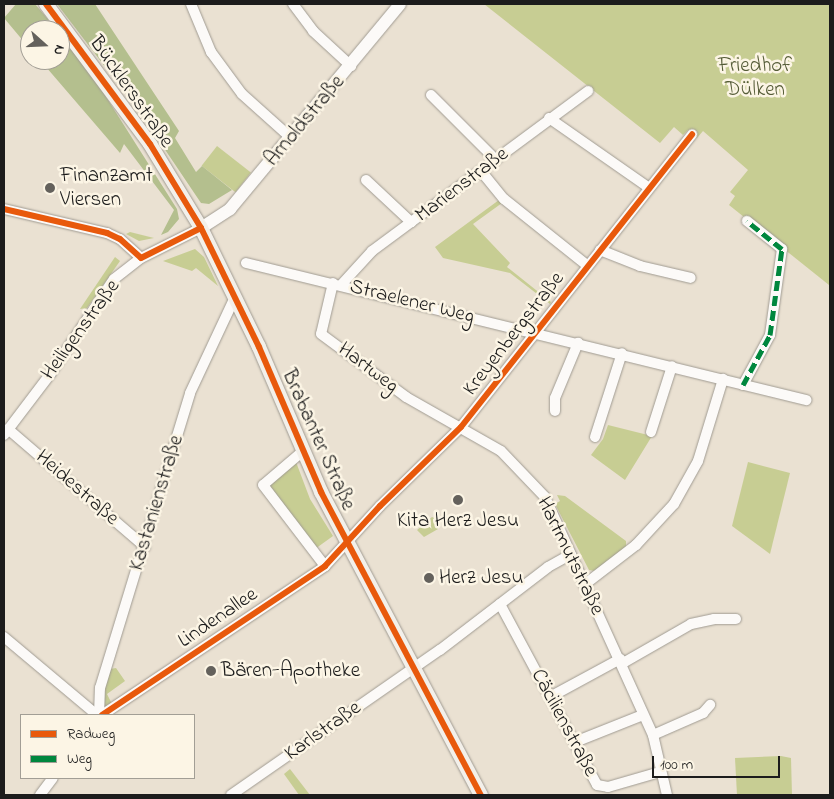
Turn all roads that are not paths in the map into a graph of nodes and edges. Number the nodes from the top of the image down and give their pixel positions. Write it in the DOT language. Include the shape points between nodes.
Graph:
graph roads {
  1 [pos="46,4"];
  2 [pos="191,4"];
  3 [pos="293,4"];
  4 [pos="400,4"];
  5 [pos="351,66"];
  6 [pos="588,91"];
  7 [pos="431,95"];
  8 [pos="549,118"];
  9 [pos="692,134"];
  10 [pos="291,138"];
  11 [pos="496,160"];
  12 [pos="481,171"];
  13 [pos="366,180"];
  14 [pos="648,188"];
  15 [pos="4,209"];
  16 [pos="747,221"];
  17 [pos="411,222"];
  18 [pos="201,228"];
  19 [pos="600,250"];
  20 [pos="141,258"];
  21 [pos="246,263"];
  22 [pos="588,266"];
  23 [pos="691,278"];
  24 [pos="337,284"];
  25 [pos="236,297"];
  26 [pos="533,332"];
  27 [pos="578,343"];
  28 [pos="622,353"];
  29 [pos="672,366"];
  30 [pos="723,379"];
  31 [pos="744,385"];
  32 [pos="806,400"];
  33 [pos="556,411"];
  34 [pos="461,427"];
  35 [pos="6,432"];
  36 [pos="651,432"];
  37 [pos="595,437"];
  38 [pos="303,451"];
  39 [pos="349,543"];
  40 [pos="145,547"];
  41 [pos="571,554"];
  42 [pos="325,566"];
  43 [pos="584,585"];
  44 [pos="500,604"];
  45 [pos="736,619"];
  46 [pos="4,637"];
  47 [pos="621,661"];
  48 [pos="415,667"];
  49 [pos="550,697"];
  50 [pos="710,705"];
  51 [pos="98,714"];
  52 [pos="99,714"];
  53 [pos="101,714"];
  54 [pos="643,715"];
  55 [pos="653,735"];
  56 [pos="575,742"];
  57 [pos="660,772"];
  58 [pos="52,779"];
  59 [pos="40,795"];
  60 [pos="231,795"];
  61 [pos="481,795"];
  62 [pos="667,795"];
  1 -- 18 [label="main road, Bücklersstraße" via="150,144"];
  2 -- 10 [label="street" via="211,52 242,94"];
  3 -- 5 [label="street" via="313,31"];
  4 -- 5 [label="street, Arnoldstraße"];
  5 -- 10 [label="street, Arnoldstraße"];
  6 -- 8 [label="street, Marienstraße"];
  7 -- 11 [label="street"];
  8 -- 11 [label="street, Marienstraße"];
  8 -- 14 [label="street"];
  9 -- 14 [label="street, Kreyenbergstraße"];
  10 -- 18 [label="street, Arnoldstraße" via="230,210"];
  11 -- 12 [label="street, Marienstraße"];
  12 -- 17 [label="street, Marienstraße"];
  12 -- 22 [label="street" via="504,199"];
  13 -- 17 [label="street"];
  14 -- 19 [label="street, Kreyenbergstraße"];
  15 -- 20 [label="street" via="107,233 120,239"];
  16 -- 31 [label="street" via="782,249 770,335"];
  17 -- 24 [label="street, Marienstraße" via="372,251"];
  18 -- 20 [label="street, Heiligenstraße"];
  18 -- 25 [label="main road, Brabanter Straße"];
  19 -- 22 [label="street, Kreyenbergstraße"];
  19 -- 23 [label="street" via="640,266"];
  20 -- 35 [label="street, Heiligenstraße" via="114,279 100,296 51,373"];
  21 -- 24 [label="street, Straelener Weg"];
  22 -- 26 [label="street, Kreyenbergstraße"];
  24 -- 26 [label="street, Straelener Weg"];
  24 -- 34 [label="street, Hartweg" via="321,334 406,396"];
  25 -- 38 [label="main road, Brabanter Straße"];
  25 -- 40 [label="street, Kastanienstraße" via="190,394"];
  26 -- 27 [label="street, Straelener Weg"];
  26 -- 34 [label="street, Kreyenbergstraße"];
  27 -- 28 [label="street, Straelener Weg"];
  27 -- 33 [label="street" via="555,398"];
  28 -- 29 [label="street, Straelener Weg"];
  28 -- 37 [label="street"];
  29 -- 30 [label="street, Straelener Weg"];
  29 -- 36 [label="street"];
  30 -- 31 [label="street, Straelener Weg"];
  30 -- 43 [label="street" via="701,452 674,504 636,545"];
  31 -- 32 [label="street, Straelener Weg"];
  34 -- 39 [label="street, Kreyenbergstraße" via="380,506"];
  34 -- 41 [label="street, Hartmutstraße" via="500,452 545,497"];
  35 -- 40 [label="street, Heidestraße"];
  38 -- 39 [label="main road, Brabanter Straße"];
  38 -- 42 [label="street, Brabanter Straße" via="263,485"];
  39 -- 42 [label="street, Lindenallee"];
  39 -- 48 [label="main road, Brabanter Straße"];
  40 -- 52 [label="street, Kastanienstraße" via="97,697"];
  41 -- 43 [label="street, Hartmutstraße"];
  41 -- 44 [label="street, Karlstraße" via="548,567"];
  42 -- 53 [label="street, Lindenallee"];
  43 -- 47 [label="street, Hartmutstraße"];
  44 -- 48 [label="street, Karlstraße"];
  44 -- 49 [label="street, Cäcilienstraße"];
  45 -- 47 [label="street" via="714,618 692,624"];
  46 -- 51 [label="street"];
  47 -- 49 [label="street"];
  47 -- 54 [label="street, Hartmutstraße"];
  48 -- 60 [label="street, Karlstraße"];
  48 -- 61 [label="main road, Brabanter Straße"];
  49 -- 56 [label="street, Cäcilienstraße"];
  50 -- 55 [label="street" via="703,713"];
  54 -- 55 [label="street, Hartmutstraße"];
  54 -- 56 [label="street"];
  55 -- 57 [label="street, Hartmutstraße"];
  56 -- 57 [label="street, Cäcilienstraße" via="598,785 608,787"];
  57 -- 62 [label="street, Hartmutstraße"];
  58 -- 59 [label="street"];
}
